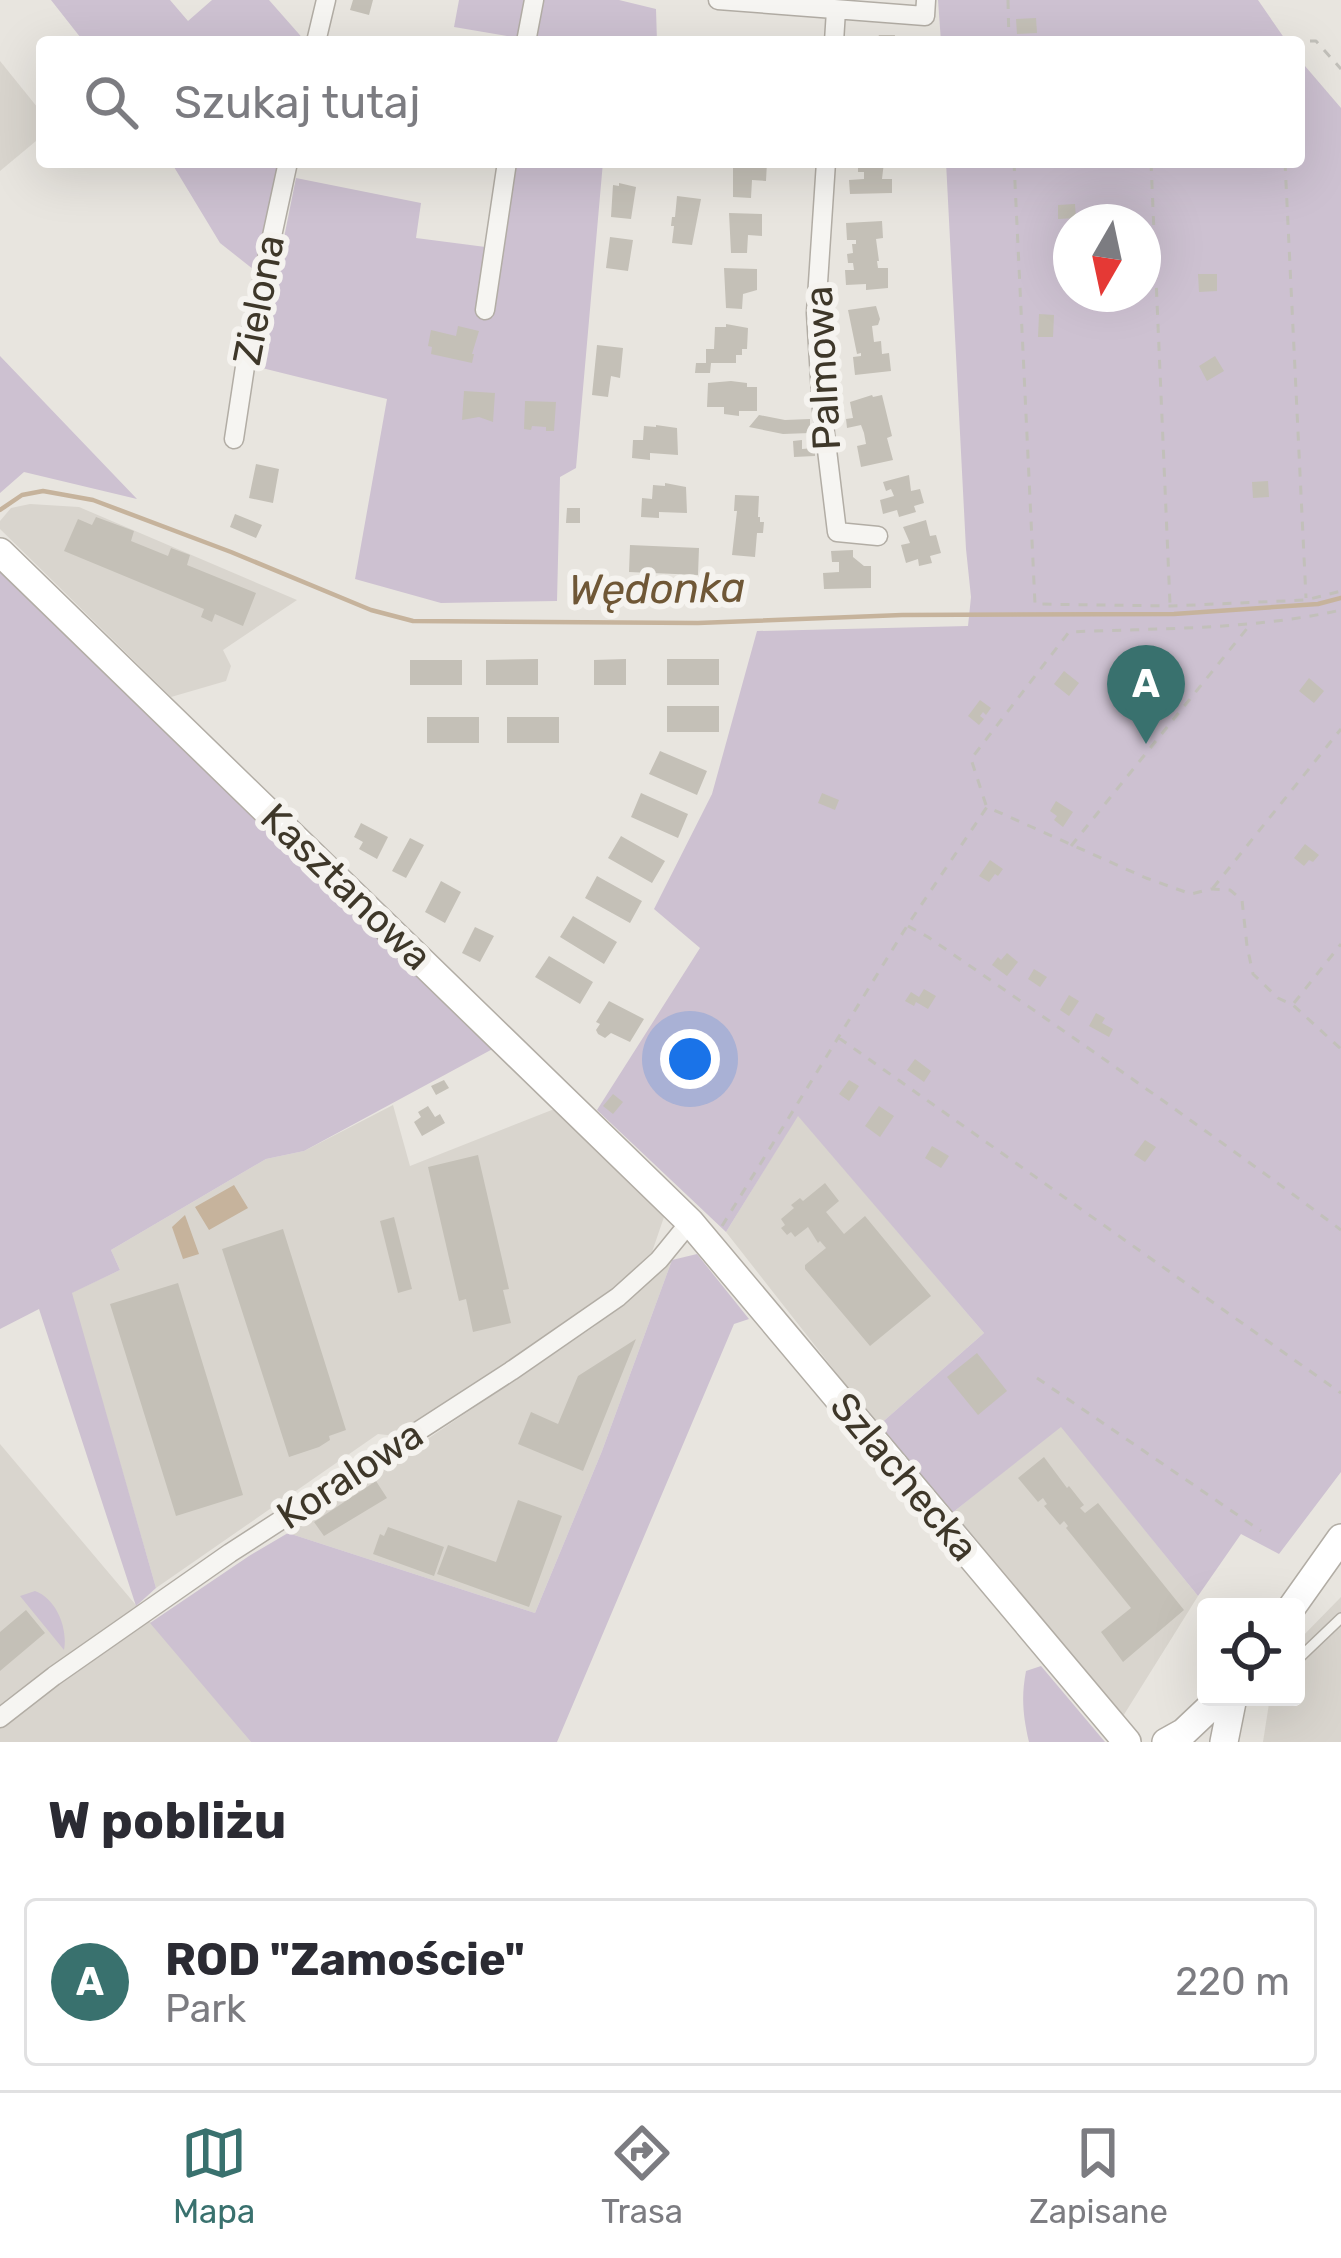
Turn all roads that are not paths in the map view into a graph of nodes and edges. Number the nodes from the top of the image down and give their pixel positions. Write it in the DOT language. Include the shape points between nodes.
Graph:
graph roads {
  1 [pos="326,0"];
  2 [pos="534,0"];
  3 [pos="718,0"];
  4 [pos="926,0"];
  5 [pos="836,10"];
  6 [pos="317,36"];
  7 [pos="527,36"];
  8 [pos="834,36"];
  9 [pos="287,168"];
  10 [pos="506,168"];
  11 [pos="826,168"];
  12 [pos="484,310"];
  13 [pos="233,439"];
  14 [pos="878,536"];
  15 [pos="0,552"];
  16 [pos="690,1222"];
  17 [pos="1341,1538"];
  18 [pos="1298,1598"];
  19 [pos="1341,1618"];
  20 [pos="1305,1652"];
  21 [pos="1210,1706"];
  22 [pos="1231,1706"];
  23 [pos="0,1718"];
  24 [pos="1122,1737"];
  25 [pos="1173,1738"];
  26 [pos="1221,1742"];
  1 -- 6 [label="street"];
  2 -- 7 [label="street"];
  3 -- 5 [label="street"];
  4 -- 5 [label="street" via="925,16"];
  5 -- 8 [label="street"];
  9 -- 13 [label="street, Zielona"];
  10 -- 12 [label="street"];
  11 -- 14 [label="street, Palmowa" via="816,313 830,486 837,532"];
  15 -- 16 [label="street, Kasztanowa"];
  16 -- 23 [label="street, Koralowa" via="618,1297 230,1553"];
  16 -- 24 [label="street, Szlachecka"];
  17 -- 18 [label="street"];
  19 -- 20 [label="lane"];
  21 -- 25 [label="street"];
  22 -- 26 [label="street"];
  24 -- 25 [label="street, Szlachecka"];
  25 -- 26 [label="street, Szlachecka" via="1202,1733"];
}
